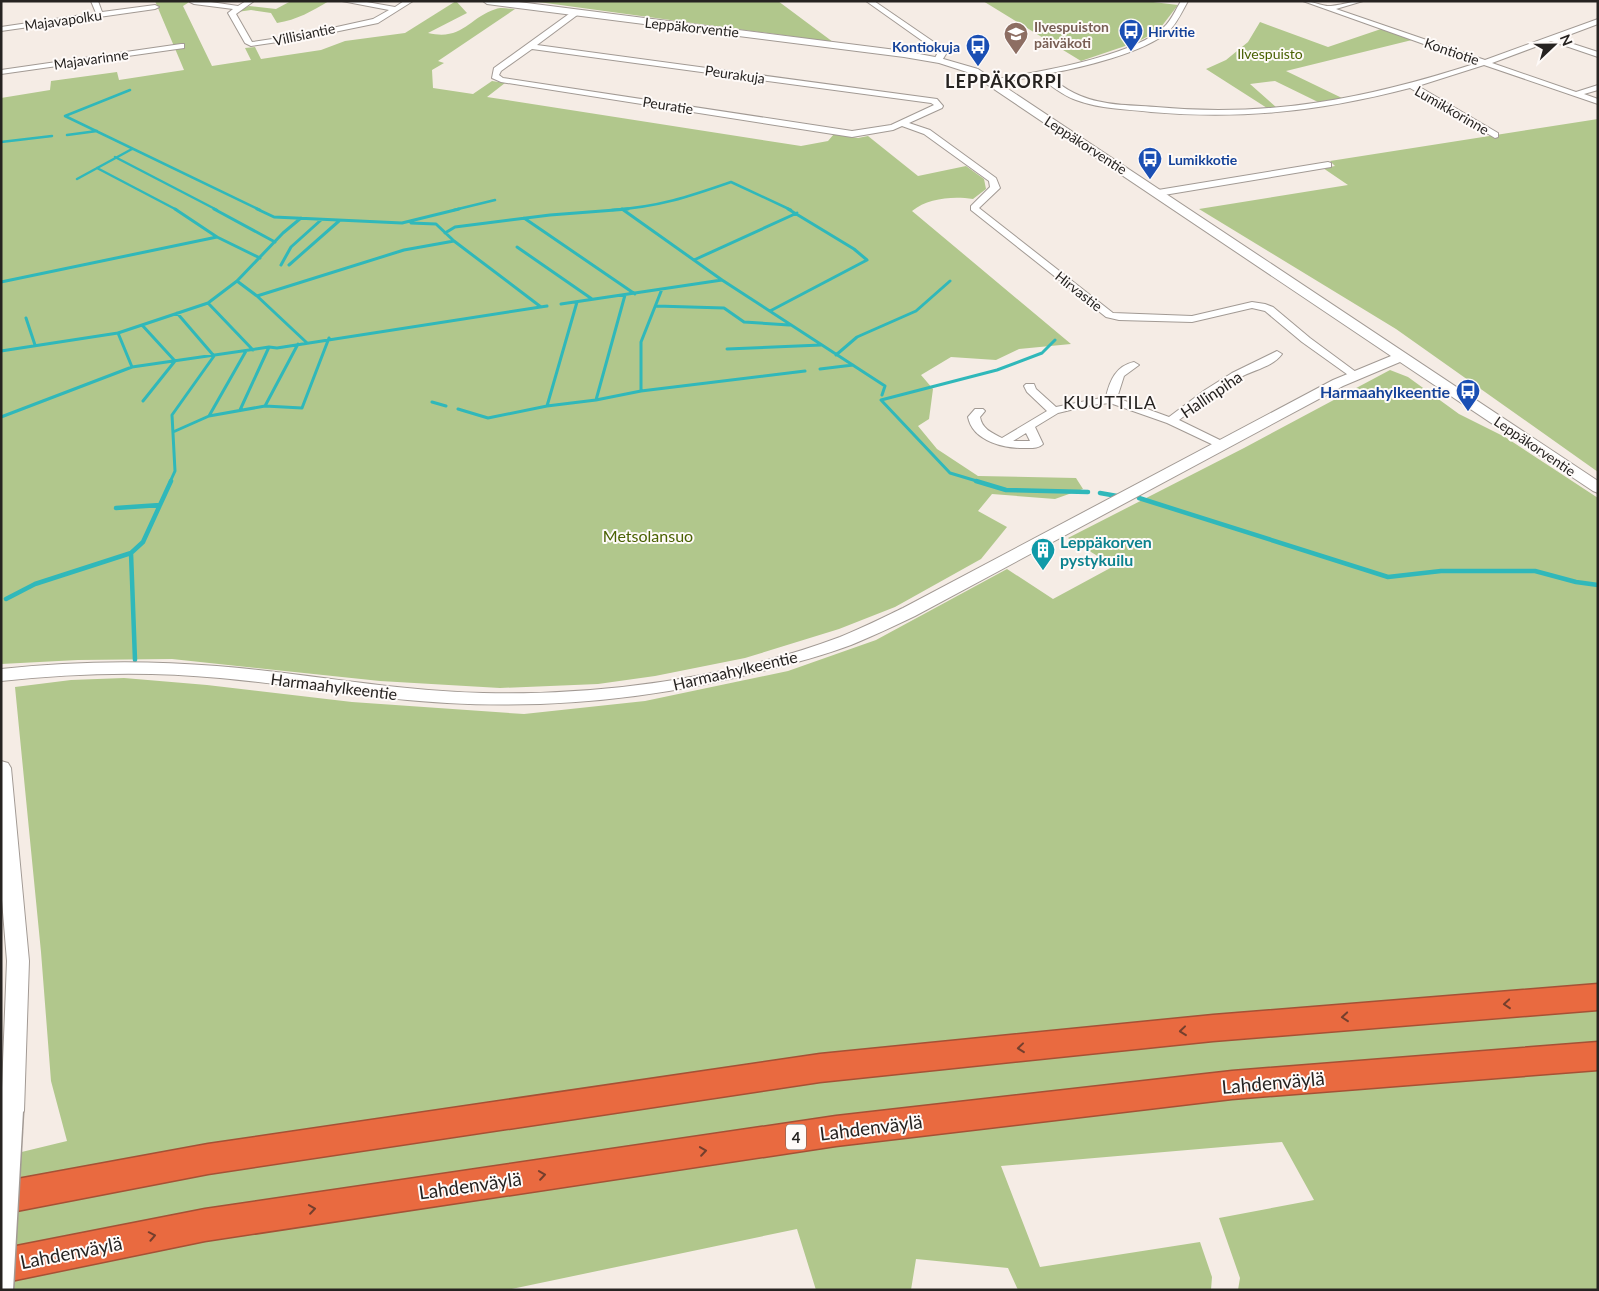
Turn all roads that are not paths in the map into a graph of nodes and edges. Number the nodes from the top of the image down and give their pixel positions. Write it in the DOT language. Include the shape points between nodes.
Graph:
graph roads {
  1 [pos="94,1"];
  2 [pos="251,1"];
  3 [pos="345,1"];
  4 [pos="410,1"];
  5 [pos="487,1"];
  6 [pos="869,1"];
  7 [pos="1185,1"];
  8 [pos="1306,1"];
  9 [pos="1360,1"];
  10 [pos="194,2"];
  11 [pos="499,2"];
  12 [pos="155,7"];
  13 [pos="238,8"];
  14 [pos="1330,8"];
  15 [pos="397,9"];
  16 [pos="576,13"];
  17 [pos="100,15"];
  18 [pos="1598,21"];
  19 [pos="1,29"];
  20 [pos="1551,40"];
  21 [pos="181,46"];
  22 [pos="530,46"];
  23 [pos="1598,55"];
  24 [pos="938,60"];
  25 [pos="1484,62"];
  26 [pos="1,72"];
  27 [pos="1040,74"];
  28 [pos="992,82"];
  29 [pos="1410,85"];
  30 [pos="1598,87"];
  31 [pos="1578,94"];
  32 [pos="1598,102"];
  33 [pos="939,104"];
  34 [pos="902,123"];
  35 [pos="1495,135"];
  36 [pos="1328,165"];
  37 [pos="1158,193"];
  38 [pos="1277,354"];
  39 [pos="1402,357"];
  40 [pos="1134,365"];
  41 [pos="1355,375"];
  42 [pos="1030,386"];
  43 [pos="1110,400"];
  44 [pos="979,411"];
  45 [pos="1054,411"];
  46 [pos="1171,421"];
  47 [pos="1029,427"];
  48 [pos="1003,442"];
  49 [pos="1222,445"];
  50 [pos="1598,488"];
  51 [pos="1,675"];
  52 [pos="1,768"];
  53 [pos="1598,997"];
  54 [pos="1598,1056"];
  55 [pos="1,1198"];
  56 [pos="1,1266"];
  57 [pos="2,1290"];
  1 -- 17 [label="street"];
  2 -- 13 [label="street"];
  3 -- 15 [label="street"];
  4 -- 15 [label="street, Villisiantie"];
  5 -- 11 [label="street, Leppäkorventie"];
  6 -- 24 [label="street" via="939,48 942,54"];
  7 -- 27 [label="street" via="1168,28 1146,44"];
  8 -- 14 [label="street, Kontiotie"];
  9 -- 14 [label="street"];
  10 -- 13 [label="street"];
  11 -- 16 [label="street, Leppäkorventie"];
  12 -- 17 [label="street, Majavapolku"];
  13 -- 15 [label="street, Villisiantie" via="232,13 251,44 371,22"];
  14 -- 25 [label="street, Kontiotie"];
  16 -- 22 [label="street, Peuratie"];
  16 -- 24 [label="street, Leppäkorventie" via="765,35"];
  17 -- 19 [label="street, Majavapolku"];
  18 -- 20 [label="street"];
  20 -- 23 [label="street"];
  20 -- 25 [label="street"];
  21 -- 26 [label="street, Majavarinne"];
  22 -- 33 [label="street, Peurakuja"];
  22 -- 34 [label="street, Peuratie" via="497,70 496,78 852,134"];
  24 -- 28 [label="street, Leppäkorventie" via="963,66"];
  25 -- 29 [label="street"];
  25 -- 31 [label="street, Kontiotie"];
  27 -- 28 [label="street"];
  27 -- 29 [label="street" via="1072,95 1088,101 1185,112 1289,110"];
  28 -- 37 [label="street, Leppäkorventie"];
  29 -- 35 [label="street, Lumikkorinne"];
  30 -- 31 [label="street"];
  31 -- 32 [label="street, Kontiotie"];
  33 -- 34 [label="street, Peuratie"];
  34 -- 41 [label="street, Hirvastie" via="927,132 993,180 995,188 974,208 1110,315 1183,320 1252,305 1261,306"];
  36 -- 37 [label="street"];
  37 -- 39 [label="street, Leppäkorventie"];
  38 -- 46 [label="street, Hallinpiha" via="1215,387"];
  39 -- 41 [label="street, Harmaahylkeentie"];
  39 -- 50 [label="street, Leppäkorventie"];
  40 -- 43 [label="street" via="1127,367 1114,383"];
  41 -- 49 [label="street, Harmaahylkeentie"];
  42 -- 45 [label="street"];
  43 -- 45 [label="street"];
  43 -- 46 [label="street"];
  44 -- 48 [label="street" via="974,423 985,434"];
  45 -- 47 [label="street"];
  46 -- 49 [label="street"];
  47 -- 48 [label="street"];
  47 -- 48 [label="street" via="1037,444 1016,446"];
  49 -- 51 [label="street, Harmaahylkeentie" via="951,590 854,638 748,670 674,685 598,695 481,699 412,695 182,669 65,668"];
  52 -- 57 [label="street, bridge" via="18,961"];
  53 -- 55 [label="highway, one-way" via="1213,1028 820,1068 208,1159"];
  56 -- 54 [label="highway, Lahdenväylä / 4, one-way" via="205,1225 836,1131 1232,1085"];
}
